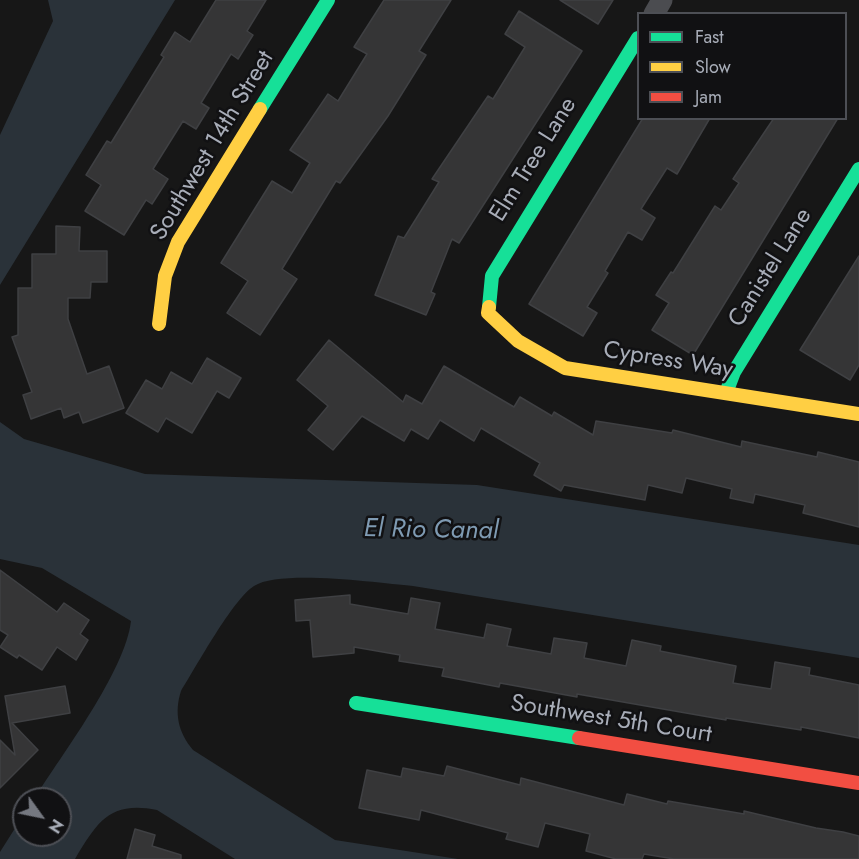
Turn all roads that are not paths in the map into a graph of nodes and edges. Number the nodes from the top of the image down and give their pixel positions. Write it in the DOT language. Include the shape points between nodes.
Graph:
graph roads {
  1 [pos="328,0"];
  2 [pos="637,41"];
  3 [pos="859,169"];
  4 [pos="488,313"];
  5 [pos="159,324"];
  6 [pos="726,393"];
  7 [pos="859,414"];
  8 [pos="356,703"];
  9 [pos="859,783"];
  1 -- 5 [label="street, Southwest 14th Street" via="178,242 165,276"];
  2 -- 4 [label="street, Elm Tree Lane" via="492,276"];
  3 -- 6 [label="street, Canistel Lane" via="734,372"];
  4 -- 6 [label="street, Cypress Way" via="518,341 566,368"];
  6 -- 7 [label="street, Cypress Way"];
  8 -- 9 [label="street, Southwest 5th Court"];
}
